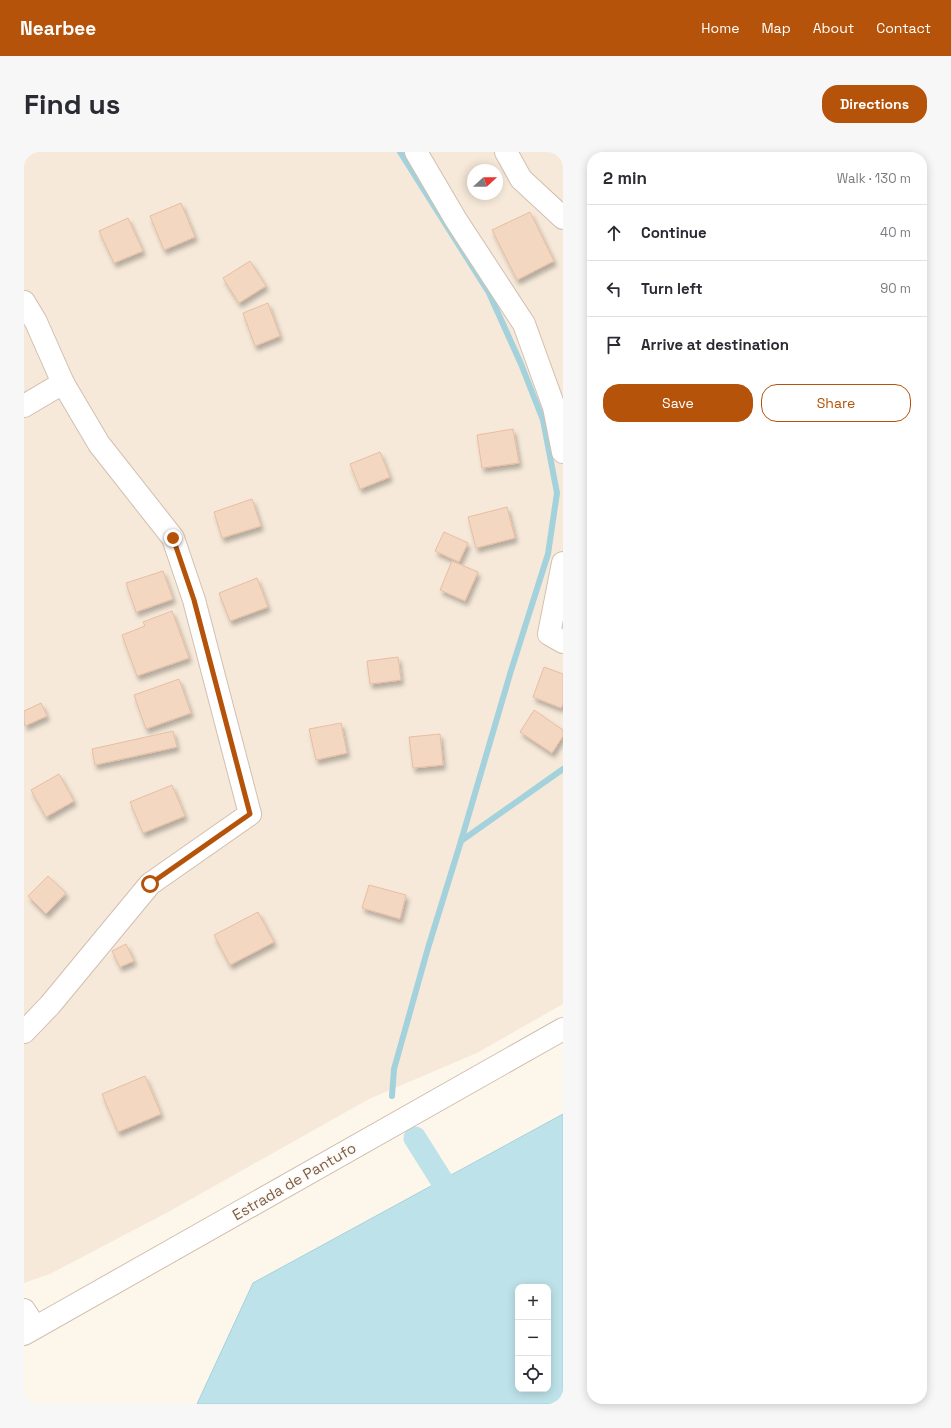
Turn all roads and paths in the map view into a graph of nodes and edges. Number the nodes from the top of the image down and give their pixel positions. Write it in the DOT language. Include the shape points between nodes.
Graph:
graph roads {
  1 [pos="416,152"];
  2 [pos="506,152"];
  3 [pos="563,218"];
  4 [pos="24,302"];
  5 [pos="63,383"];
  6 [pos="24,406"];
  7 [pos="563,452"];
  8 [pos="563,563"];
  9 [pos="563,642"];
  10 [pos="563,1029"];
  11 [pos="24,1032"];
  12 [pos="28,1323"];
  1 -- 7 [label="street" via="456,220 524,324 554,407"];
  2 -- 3 [label="street" via="521,179"];
  4 -- 5 [label="street" via="36,322"];
  5 -- 6 [label="street"];
  5 -- 11 [label="street" via="99,444 173,538 194,600 250,814 150,884 50,1005"];
  8 -- 9 [label="street" via="549,634"];
  10 -- 12 [label="street, Estrada de Pantufo"];
}
